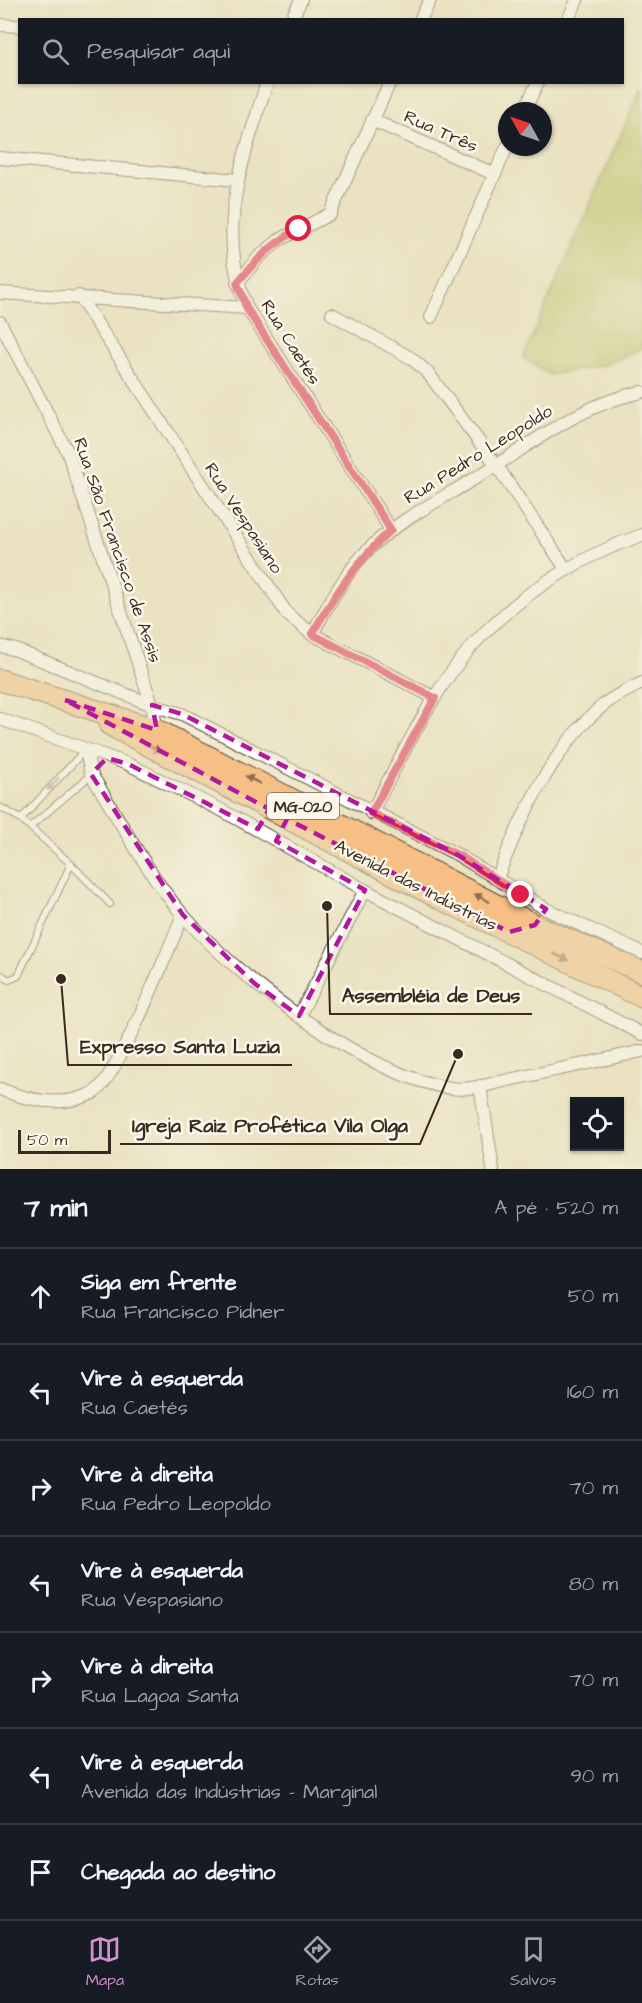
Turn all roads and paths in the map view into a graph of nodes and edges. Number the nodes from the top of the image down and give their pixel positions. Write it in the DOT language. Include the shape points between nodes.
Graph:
graph roads {
  1 [pos="301,0"];
  2 [pos="430,0"];
  3 [pos="577,0"];
  4 [pos="292,18"];
  5 [pos="421,18"];
  6 [pos="569,18"];
  7 [pos="0,25"];
  8 [pos="18,26"];
  9 [pos="266,84"];
  10 [pos="389,84"];
  11 [pos="537,84"];
  12 [pos="528,102"];
  13 [pos="372,120"];
  14 [pos="503,156"];
  15 [pos="0,158"];
  16 [pos="494,174"];
  17 [pos="237,180"];
  18 [pos="237,283"];
  19 [pos="0,293"];
  20 [pos="79,296"];
  21 [pos="247,309"];
  22 [pos="332,314"];
  23 [pos="431,317"];
  24 [pos="0,322"];
  25 [pos="642,392"];
  26 [pos="497,466"];
  27 [pos="391,530"];
  28 [pos="642,535"];
  29 [pos="566,570"];
  30 [pos="312,634"];
  31 [pos="0,646"];
  32 [pos="0,680"];
  33 [pos="642,682"];
  34 [pos="435,698"];
  35 [pos="65,700"];
  36 [pos="152,705"];
  37 [pos="0,719"];
  38 [pos="157,730"];
  39 [pos="86,750"];
  40 [pos="107,758"];
  41 [pos="91,774"];
  42 [pos="234,790"];
  43 [pos="0,807"];
  44 [pos="223,811"];
  45 [pos="371,813"];
  46 [pos="21,819"];
  47 [pos="287,819"];
  48 [pos="30,827"];
  49 [pos="276,841"];
  50 [pos="70,864"];
  51 [pos="497,879"];
  52 [pos="365,890"];
  53 [pos="110,904"];
  54 [pos="183,915"];
  55 [pos="540,917"];
  56 [pos="509,932"];
  57 [pos="642,953"];
  58 [pos="642,972"];
  59 [pos="0,974"];
  60 [pos="642,997"];
  61 [pos="299,1016"];
  62 [pos="642,1034"];
  63 [pos="642,1052"];
  64 [pos="480,1086"];
  65 [pos="0,1089"];
  66 [pos="493,1169"];
  1 -- 4 [label="street"];
  2 -- 5 [label="street"];
  3 -- 6 [label="street"];
  7 -- 8 [label="street"];
  9 -- 17 [label="street, Rua Caetés"];
  10 -- 13 [label="street"];
  11 -- 12 [label="street"];
  13 -- 16 [label="street, Rua Três"];
  13 -- 18 [label="street" via="330,214 279,240"];
  14 -- 16 [label="street"];
  15 -- 17 [label="street"];
  16 -- 23 [label="street"];
  17 -- 18 [label="street, Rua Caetés" via="232,209"];
  18 -- 21 [label="street, Rua Caetés"];
  19 -- 20 [label="street"];
  20 -- 21 [label="street"];
  20 -- 30 [label="street, Rua Vespasiano" via="266,584 287,614"];
  21 -- 27 [label="street, Rua Caetés"];
  22 -- 26 [label="street" via="411,358 428,373"];
  24 -- 36 [label="street, Rua São Francisco de Assis" via="68,453"];
  25 -- 26 [label="street, Rua Pedro Leopoldo" via="614,397 567,419"];
  26 -- 27 [label="street, Rua Pedro Leopoldo"];
  26 -- 29 [label="street"];
  27 -- 30 [label="street, Rua Pedro Leopoldo" via="363,555"];
  28 -- 29 [label="street" via="613,545"];
  29 -- 34 [label="street" via="514,605 472,646"];
  30 -- 34 [label="street, Rua Vespasiano"];
  31 -- 36 [label="street"];
  32 -- 35 [label="highway, Avenida das Indústrias / MG-020"];
  33 -- 51 [label="street" via="606,704 569,742 513,835"];
  34 -- 45 [label="street"];
  35 -- 38 [label="highway, Avenida das Indústrias / MG-020"];
  35 -- 42 [label="highway, Avenida das Indústrias / MG-020, one-way"];
  36 -- 38 [label="street, Rua São Francisco de Assis"];
  36 -- 45 [label="street" via="182,714"];
  37 -- 39 [label="street"];
  55 -- 38 [label="highway, Avenida das Indústrias / MG-020, one-way"];
  39 -- 40 [label="street"];
  39 -- 41 [label="street"];
  39 -- 46 [label="lane, one-way"];
  40 -- 41 [label="street"];
  40 -- 44 [label="street" via="128,764"];
  41 -- 48 [label="lane"];
  41 -- 54 [label="street"];
  42 -- 44 [label="street"];
  42 -- 47 [label="highway, Avenida das Indústrias / MG-020"];
  43 -- 46 [label="lane"];
  44 -- 49 [label="street"];
  45 -- 51 [label="street" via="458,855"];
  46 -- 48 [label="lane"];
  47 -- 49 [label="street"];
  47 -- 56 [label="highway, Avenida das Indústrias / MG-020"];
  48 -- 50 [label="lane"];
  49 -- 52 [label="street"];
  50 -- 53 [label="lane"];
  50 -- 59 [label="lane" via="18,976 9,980"];
  51 -- 55 [label="street"];
  52 -- 61 [label="street"];
  52 -- 62 [label="street"];
  54 -- 61 [label="street" via="254,983"];
  54 -- 65 [label="street" via="107,1080 94,1092 52,1101 26,1100"];
  55 -- 56 [label="street" via="524,931"];
  55 -- 57 [label="street"];
  55 -- 58 [label="highway, Avenida das Indústrias / MG-020"];
  56 -- 60 [label="highway, Avenida das Indústrias / MG-020, one-way"];
  61 -- 64 [label="street" via="375,1061 419,1080 452,1089"];
  63 -- 64 [label="street"];
  64 -- 66 [label="street"];
}
